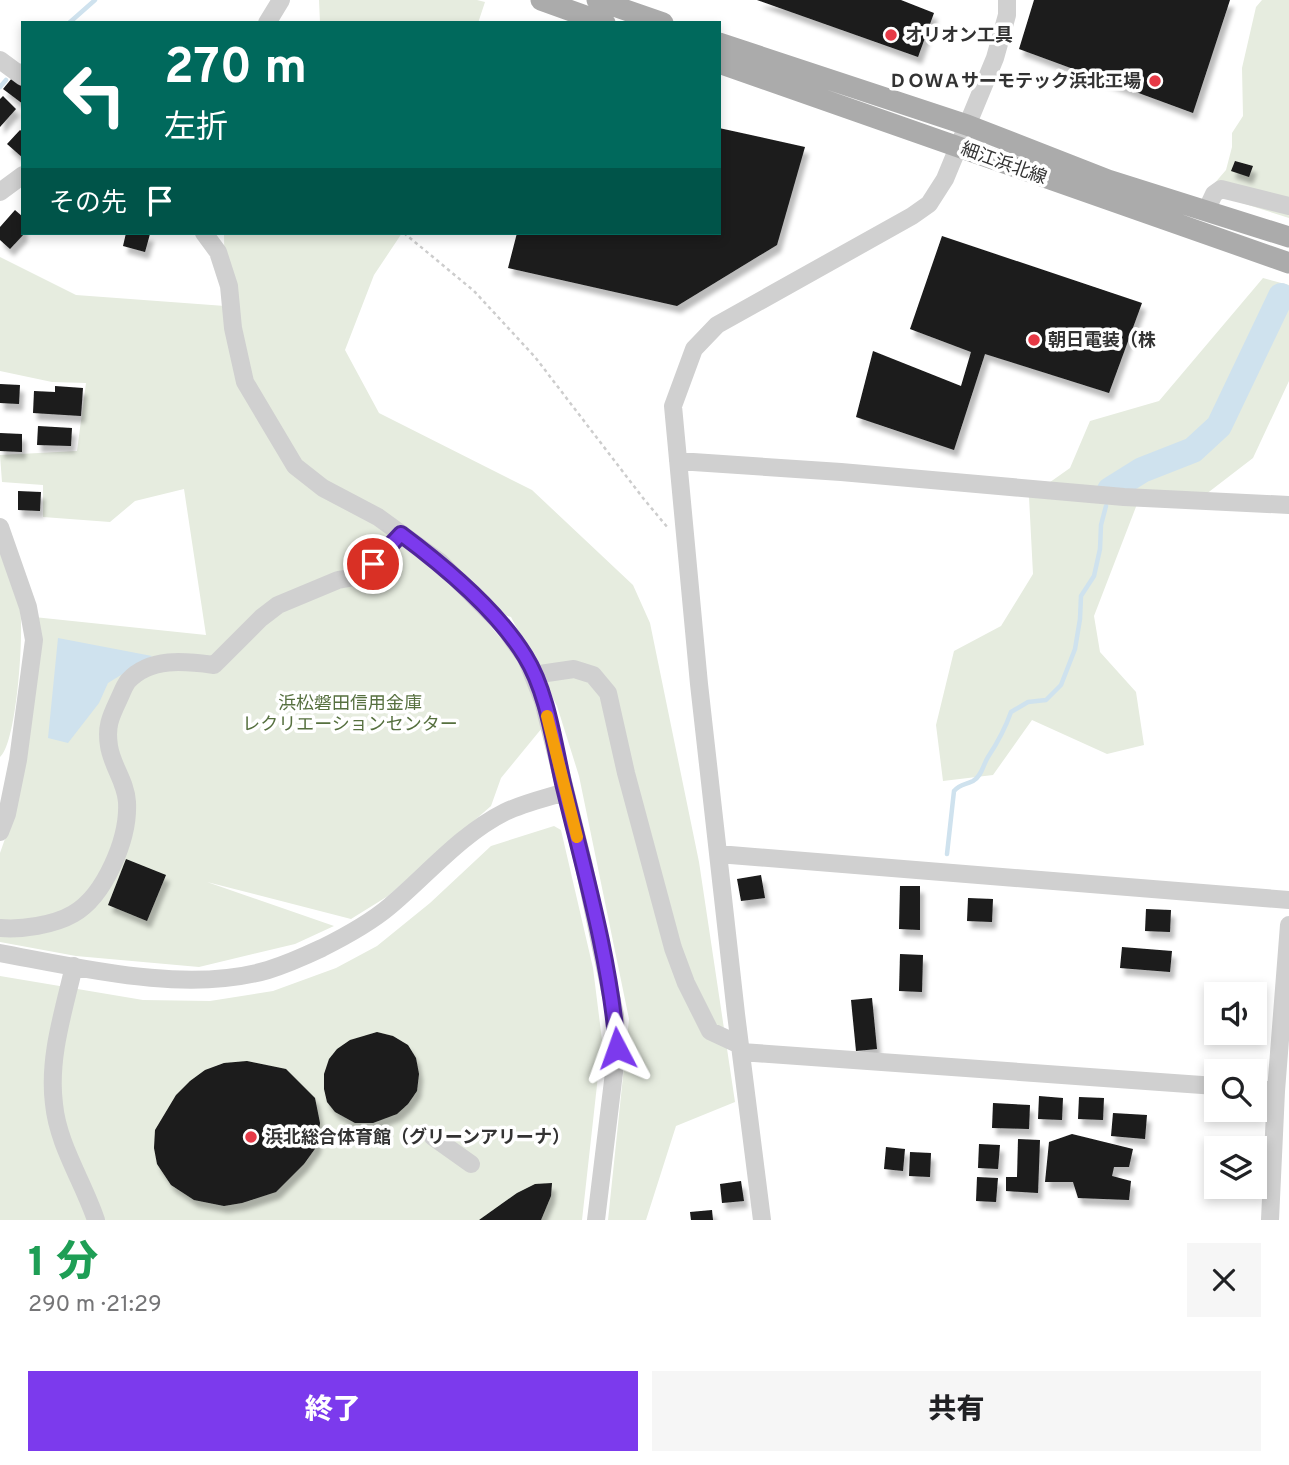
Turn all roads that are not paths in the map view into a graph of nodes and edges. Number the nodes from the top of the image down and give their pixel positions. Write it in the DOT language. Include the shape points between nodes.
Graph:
graph roads {
  1 [pos="281,0"];
  2 [pos="541,0"];
  3 [pos="597,0"];
  4 [pos="1007,0"];
  5 [pos="268,21"];
  6 [pos="600,21"];
  7 [pos="657,21"];
  8 [pos="721,44"];
  9 [pos="0,61"];
  10 [pos="721,64"];
  11 [pos="21,76"];
  12 [pos="967,125"];
  13 [pos="959,147"];
  14 [pos="21,176"];
  15 [pos="0,192"];
  16 [pos="1289,206"];
  17 [pos="1206,211"];
  18 [pos="205,235"];
  19 [pos="1289,237"];
  20 [pos="1289,263"];
  21 [pos="678,461"];
  22 [pos="1289,505"];
  23 [pos="0,527"];
  24 [pos="401,534"];
  25 [pos="533,675"];
  26 [pos="565,792"];
  27 [pos="0,832"];
  28 [pos="718,854"];
  29 [pos="1289,900"];
  30 [pos="1289,925"];
  31 [pos="0,928"];
  32 [pos="0,953"];
  33 [pos="74,966"];
  34 [pos="740,1048"];
  35 [pos="1204,1085"];
  36 [pos="1267,1090"];
  37 [pos="1276,1091"];
  38 [pos="433,1137"];
  39 [pos="471,1164"];
  40 [pos="96,1220"];
  41 [pos="596,1220"];
  42 [pos="762,1220"];
  43 [pos="1270,1220"];
  1 -- 5 [label="street"];
  2 -- 6 [label="main road"];
  3 -- 7 [label="main road"];
  4 -- 12 [label="street" via="1003,35"];
  8 -- 12 [label="main road, 細江浜北線"];
  9 -- 11 [label="street"];
  10 -- 13 [label="main road, 細江浜北線"];
  12 -- 13 [label="street"];
  12 -- 17 [label="main road, 細江浜北線" via="1108,180"];
  13 -- 20 [label="main road, 細江浜北線"];
  13 -- 21 [label="street" via="929,204 716,325 694,349 673,406"];
  14 -- 15 [label="street"];
  16 -- 17 [label="street" via="1221,189"];
  17 -- 19 [label="main road, 細江浜北線"];
  18 -- 24 [label="street" via="218,252 229,286 245,382 295,466"];
  21 -- 22 [label="street" via="1124,497"];
  21 -- 28 [label="street"];
  23 -- 27 [label="street" via="28,607 34,640 18,760"];
  24 -- 25 [label="street" via="440,562 503,626"];
  24 -- 31 [label="street" via="360,576 338,580 278,606 214,665 183,660 150,666 128,681 108,720 109,749 127,802 125,832 111,869 93,897 74,914 47,923"];
  25 -- 26 [label="street"];
  25 -- 34 [label="street" via="574,669 593,675 608,693 626,774 686,984 710,1031"];
  26 -- 33 [label="street" via="506,812 477,830 388,908 343,938 267,970 188,979"];
  26 -- 41 [label="street" via="587,879 617,1048"];
  28 -- 29 [label="street"];
  28 -- 34 [label="street"];
  30 -- 37 [label="street"];
  32 -- 33 [label="street"];
  33 -- 40 [label="street" via="54,1061 54,1105 64,1144"];
  34 -- 35 [label="street"];
  34 -- 42 [label="street"];
  36 -- 37 [label="street"];
  37 -- 43 [label="street"];
  38 -- 39 [label="street"];
}
